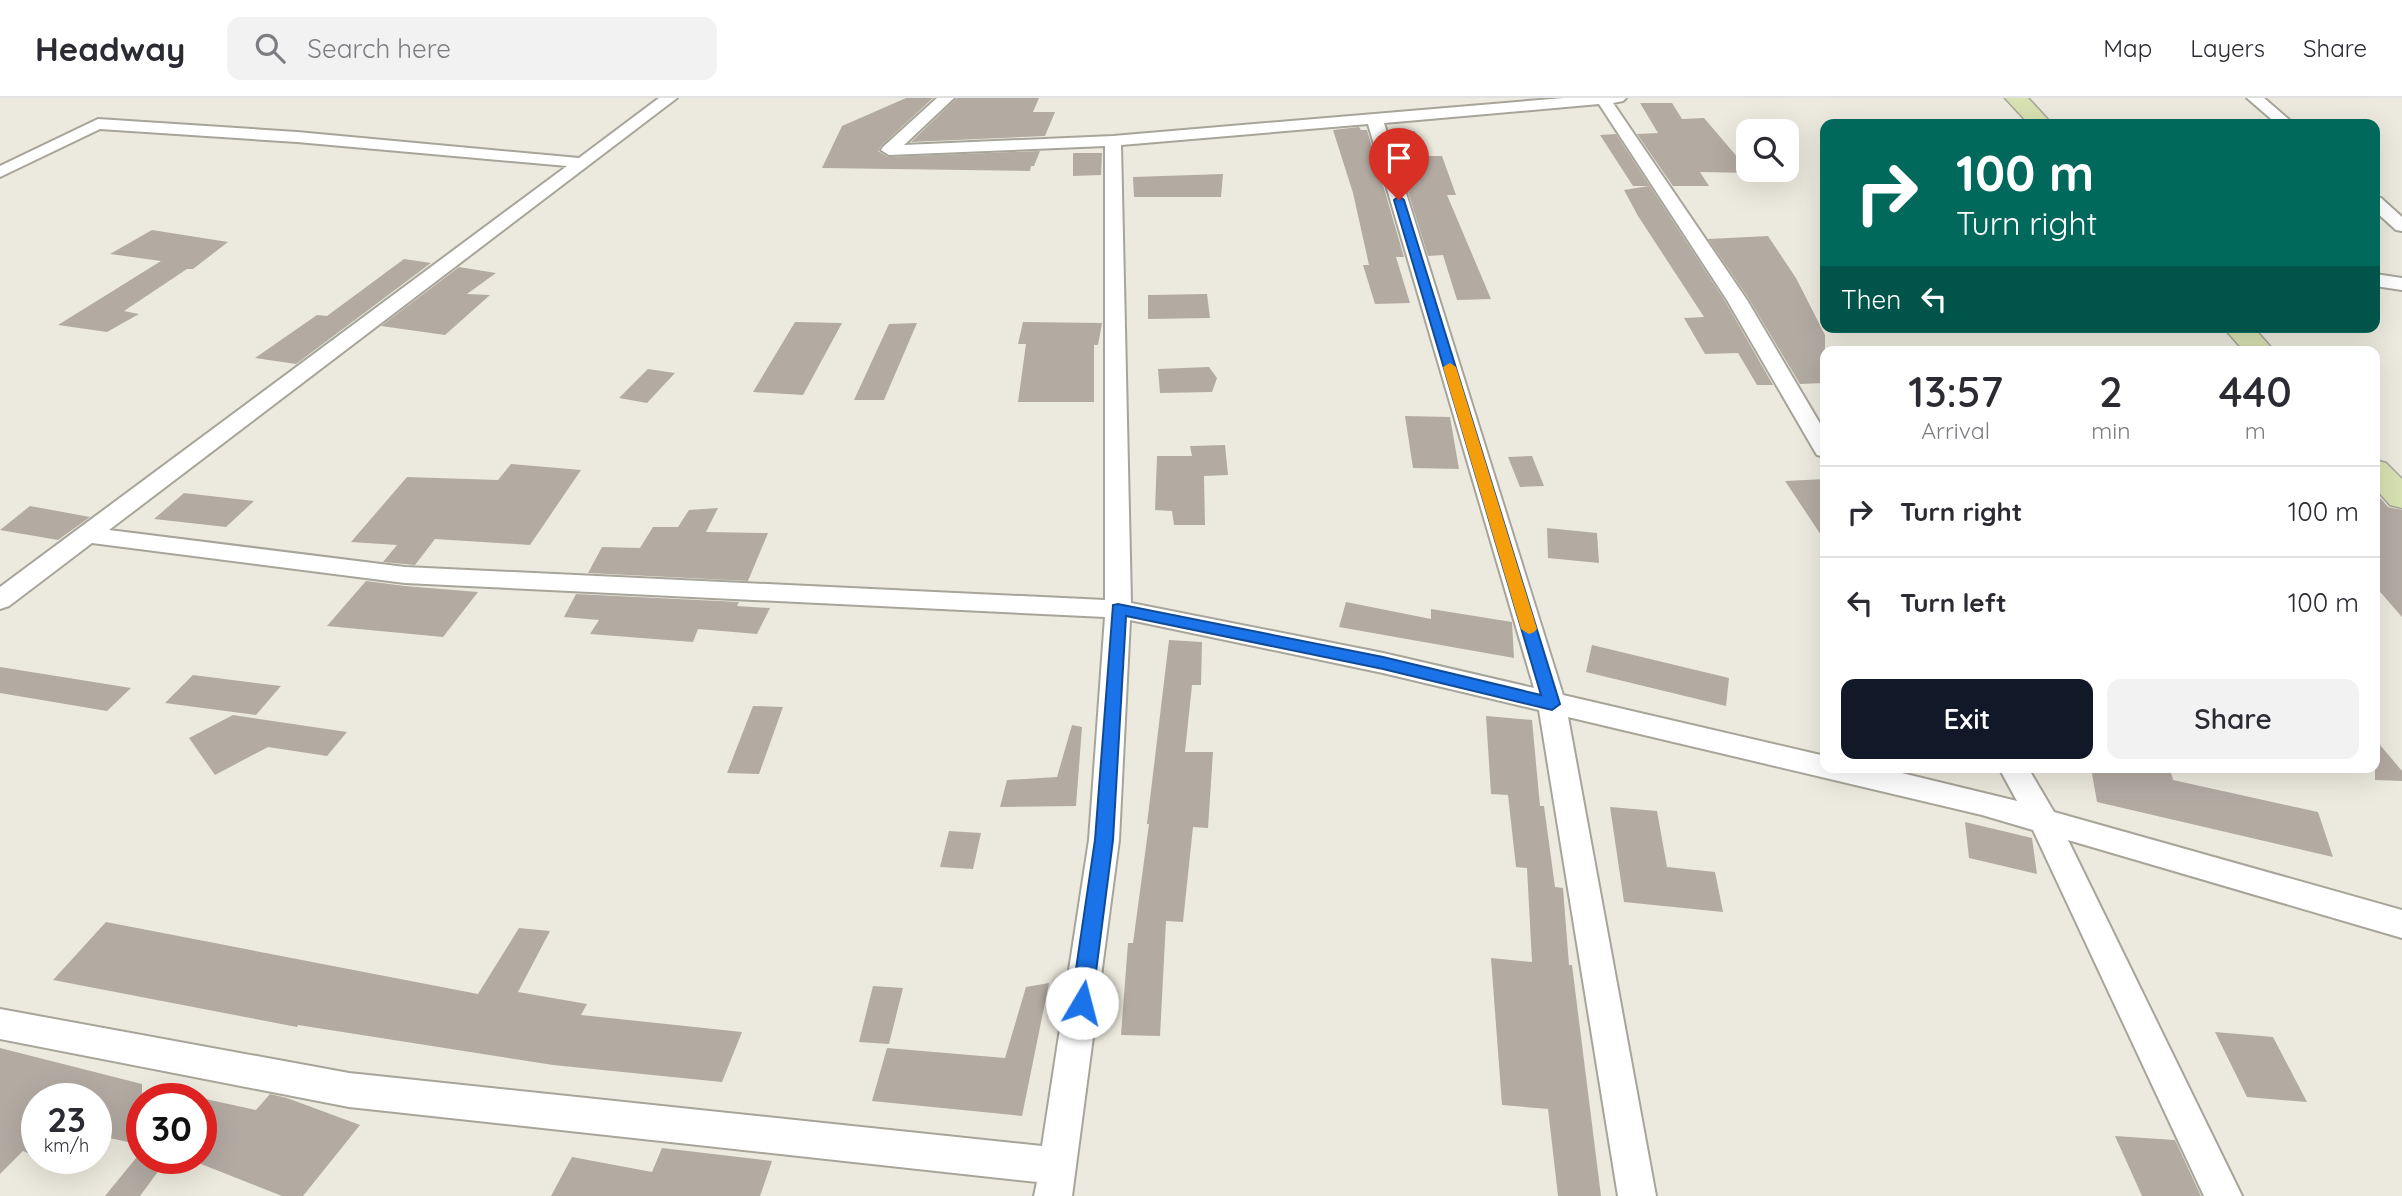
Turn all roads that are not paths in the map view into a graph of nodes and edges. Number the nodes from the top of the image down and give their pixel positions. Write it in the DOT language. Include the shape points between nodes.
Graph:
graph roads {
  1 [pos="669,98"];
  2 [pos="946,98"];
  3 [pos="2016,98"];
  4 [pos="2255,98"];
  5 [pos="1611,100"];
  6 [pos="2036,119"];
  7 [pos="2280,119"];
  8 [pos="1375,120"];
  9 [pos="1113,141"];
  10 [pos="583,163"];
  11 [pos="0,172"];
  12 [pos="2380,206"];
  13 [pos="2402,226"];
  14 [pos="2380,281"];
  15 [pos="2402,284"];
  16 [pos="2243,333"];
  17 [pos="2254,346"];
  18 [pos="1820,441"];
  19 [pos="2380,475"];
  20 [pos="2402,498"];
  21 [pos="86,536"];
  22 [pos="0,600"];
  23 [pos="1118,609"];
  24 [pos="1552,704"];
  25 [pos="1820,766"];
  26 [pos="1853,773"];
  27 [pos="2016,773"];
  28 [pos="2044,821"];
  29 [pos="2402,924"];
  30 [pos="0,1024"];
  31 [pos="1056,1181"];
  32 [pos="1637,1196"];
  33 [pos="2223,1196"];
  1 -- 10 [label="street"];
  2 -- 9 [label="street" via="889,150"];
  3 -- 6 [label="main road"];
  4 -- 7 [label="street"];
  5 -- 8 [label="street"];
  5 -- 18 [label="street"];
  8 -- 9 [label="street"];
  8 -- 24 [label="street"];
  9 -- 23 [label="street"];
  10 -- 11 [label="street" via="98,124"];
  10 -- 21 [label="street"];
  12 -- 13 [label="street"];
  14 -- 15 [label="street"];
  16 -- 17 [label="main road"];
  19 -- 20 [label="main road"];
  21 -- 22 [label="street"];
  21 -- 23 [label="street" via="405,575"];
  23 -- 24 [label="street" via="1383,663"];
  23 -- 31 [label="street" via="1104,840"];
  24 -- 25 [label="street"];
  24 -- 32 [label="street"];
  26 -- 28 [label="street"];
  27 -- 28 [label="street"];
  28 -- 29 [label="street"];
  28 -- 33 [label="street"];
  30 -- 31 [label="street" via="349,1090"];
}
